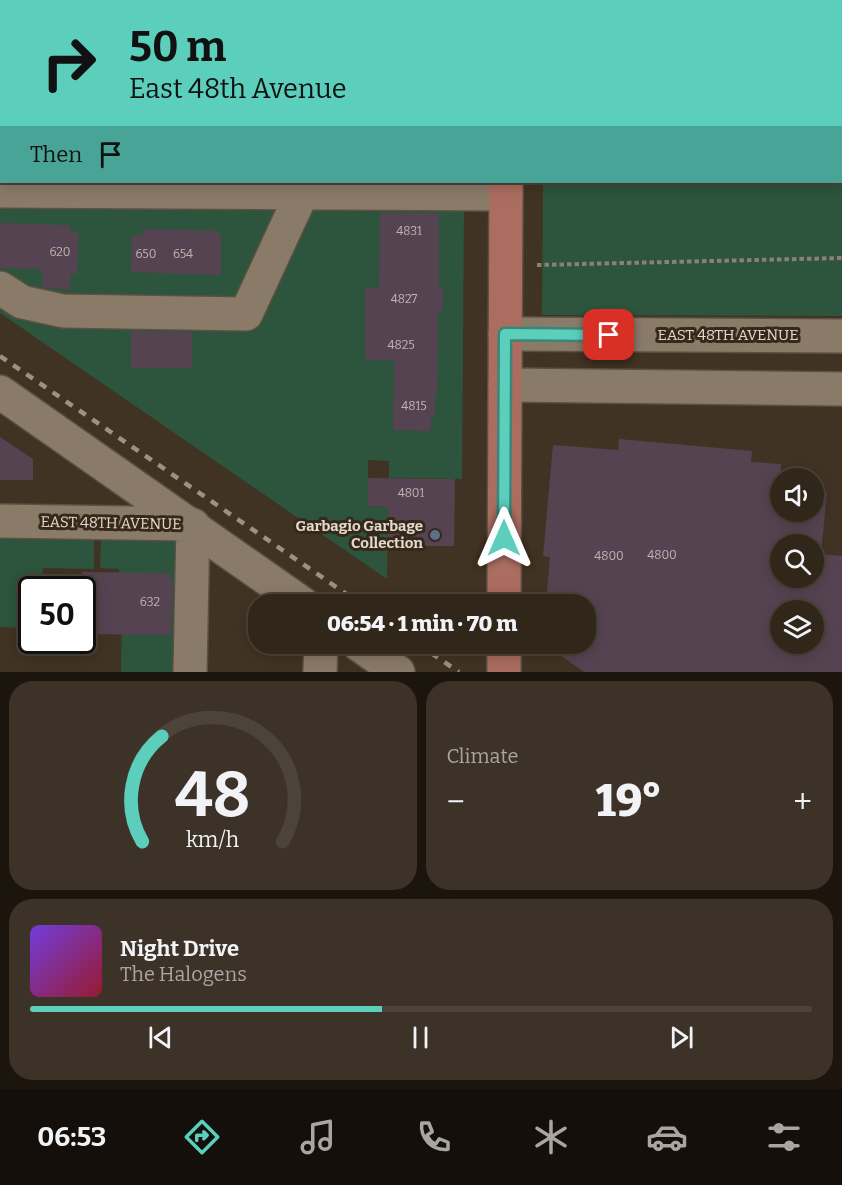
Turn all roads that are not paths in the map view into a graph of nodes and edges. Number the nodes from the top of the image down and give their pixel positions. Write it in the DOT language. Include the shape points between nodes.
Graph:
graph roads {
  1 [pos="56,186"];
  2 [pos="188,187"];
  3 [pos="335,187"];
  4 [pos="506,188"];
  5 [pos="0,191"];
  6 [pos="302,193"];
  7 [pos="0,288"];
  8 [pos="505,334"];
  9 [pos="842,336"];
  10 [pos="505,385"];
  11 [pos="842,389"];
  12 [pos="0,392"];
  13 [pos="0,521"];
  14 [pos="191,524"];
  15 [pos="289,594"];
  16 [pos="504,594"];
  17 [pos="321,654"];
  18 [pos="372,654"];
  19 [pos="190,672"];
  20 [pos="320,672"];
  21 [pos="398,672"];
  1 -- 2 [label="street"];
  1 -- 5 [label="street"];
  2 -- 6 [label="street"];
  3 -- 4 [label="street"];
  3 -- 6 [label="street"];
  4 -- 8 [label="main road"];
  6 -- 7 [label="street" via="246,314 63,311 22,302"];
  8 -- 9 [label="street, EAST 48TH AVENUE"];
  8 -- 10 [label="main road"];
  10 -- 11 [label="street"];
  10 -- 16 [label="main road"];
  12 -- 14 [label="street"];
  13 -- 14 [label="street, EAST 48TH AVENUE"];
  14 -- 15 [label="street, EAST 48TH AVENUE"];
  14 -- 19 [label="street"];
  17 -- 20 [label="street"];
  18 -- 21 [label="street"];
}
